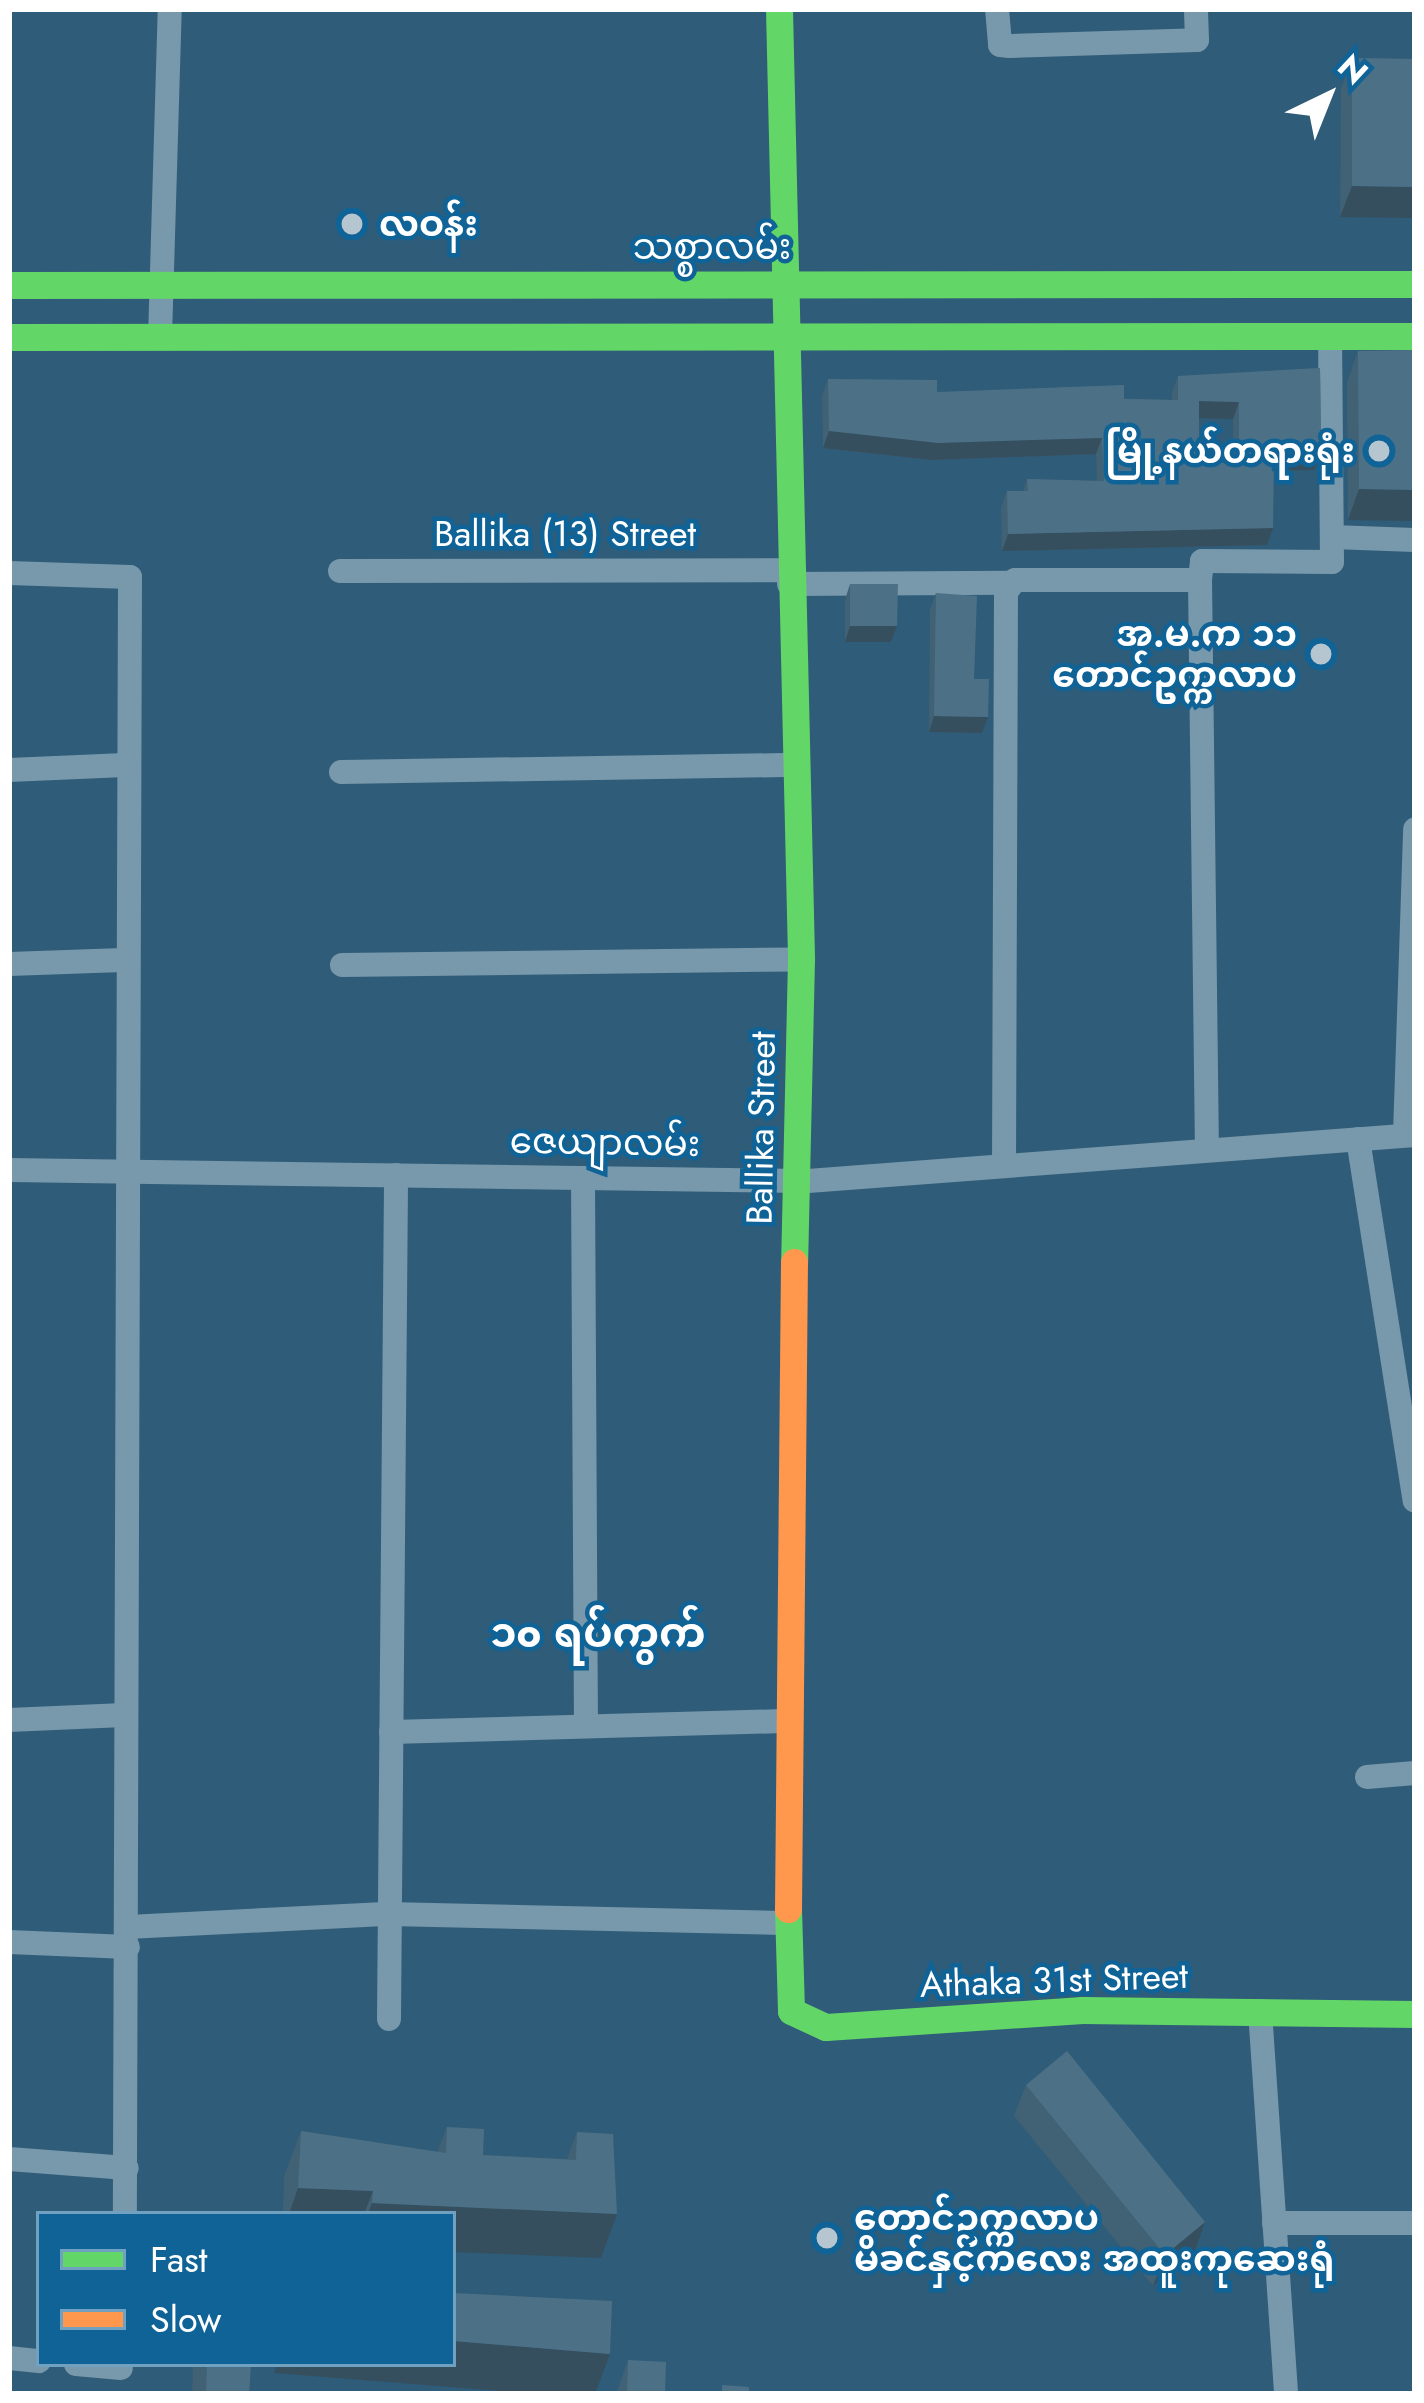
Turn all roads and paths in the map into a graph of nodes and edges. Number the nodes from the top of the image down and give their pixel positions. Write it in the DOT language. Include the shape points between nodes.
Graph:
graph roads {
  1 [pos="170,9"];
  2 [pos="778,9"];
  3 [pos="997,9"];
  4 [pos="1196,9"];
  5 [pos="782,282"];
  6 [pos="158,284"];
  7 [pos="1409,284"];
  8 [pos="9,285"];
  9 [pos="1330,335"];
  10 [pos="782,336"];
  11 [pos="1409,336"];
  12 [pos="9,337"];
  13 [pos="160,338"];
  14 [pos="1332,537"];
  15 [pos="1415,540"];
  16 [pos="340,571"];
  17 [pos="9,573"];
  18 [pos="789,577"];
  19 [pos="1200,580"];
  20 [pos="1009,583"];
  21 [pos="124,765"];
  22 [pos="795,765"];
  23 [pos="9,770"];
  24 [pos="341,772"];
  25 [pos="1415,829"];
  26 [pos="801,959"];
  27 [pos="123,960"];
  28 [pos="9,964"];
  29 [pos="342,965"];
  30 [pos="1410,1135"];
  31 [pos="1358,1139"];
  32 [pos="1208,1150"];
  33 [pos="1004,1166"];
  34 [pos="9,1170"];
  35 [pos="124,1171"];
  36 [pos="396,1175"];
  37 [pos="583,1178"];
  38 [pos="795,1179"];
  39 [pos="1415,1501"];
  40 [pos="124,1714"];
  41 [pos="9,1720"];
  42 [pos="784,1721"];
  43 [pos="586,1725"];
  44 [pos="391,1732"];
  45 [pos="1415,1773"];
  46 [pos="1367,1777"];
  47 [pos="389,1914"];
  48 [pos="783,1923"];
  49 [pos="128,1937"];
  50 [pos="9,1942"];
  51 [pos="1260,2011"];
  52 [pos="1415,2014"];
  53 [pos="389,2019"];
  54 [pos="9,2158"];
  55 [pos="127,2168"];
  56 [pos="125,2211"];
  57 [pos="1274,2222"];
  58 [pos="1415,2223"];
  59 [pos="1286,2394"];
  1 -- 6 [label="street"];
  2 -- 5 [label="main road, Ballika Street"];
  3 -- 4 [label="street" via="1000,45 1197,40"];
  5 -- 6 [label="main road, သစ္စာလမ်း"];
  5 -- 7 [label="main road, သစ္စာလမ်း"];
  5 -- 10 [label="main road, Ballika Street"];
  6 -- 8 [label="main road, သစ္စာလမ်း"];
  6 -- 13 [label="street"];
  7 -- 11 [label="main road"];
  9 -- 10 [label="main road"];
  9 -- 11 [label="main road"];
  9 -- 14 [label="street"];
  10 -- 13 [label="main road"];
  10 -- 18 [label="main road, Ballika Street"];
  12 -- 13 [label="main road"];
  14 -- 15 [label="street"];
  14 -- 19 [label="street" via="1332,562 1202,561"];
  16 -- 18 [label="street, Ballika (13) Street"];
  17 -- 21 [label="street" via="126,570"];
  18 -- 20 [label="street, Ballika (13) Street"];
  18 -- 22 [label="main road, Ballika Street"];
  19 -- 20 [label="street, Ballika (13) Street"];
  19 -- 32 [label="street"];
  20 -- 33 [label="street"];
  21 -- 23 [label="street"];
  21 -- 27 [label="street"];
  22 -- 24 [label="street"];
  22 -- 26 [label="main road, Ballika Street"];
  25 -- 30 [label="street"];
  26 -- 29 [label="street"];
  26 -- 38 [label="main road, Ballika Street"];
  27 -- 28 [label="street"];
  27 -- 35 [label="street"];
  30 -- 31 [label="street, ဇေယျာလမ်း"];
  31 -- 32 [label="street, ဇေယျာလမ်း"];
  31 -- 39 [label="street"];
  32 -- 33 [label="street, ဇေယျာလမ်း"];
  33 -- 38 [label="street, ဇေယျာလမ်း"];
  34 -- 35 [label="street, ဇေယျာလမ်း"];
  35 -- 36 [label="street, ဇေယျာလမ်း"];
  35 -- 40 [label="street"];
  36 -- 37 [label="street, ဇေယျာလမ်း"];
  36 -- 44 [label="street"];
  37 -- 38 [label="street, ဇေယျာလမ်း"];
  37 -- 43 [label="street"];
  38 -- 42 [label="main road, Ballika Street"];
  40 -- 41 [label="street"];
  40 -- 49 [label="street"];
  42 -- 43 [label="street"];
  42 -- 48 [label="main road, Ballika Street"];
  43 -- 44 [label="street"];
  44 -- 47 [label="street"];
  45 -- 46 [label="street"];
  47 -- 48 [label="street"];
  47 -- 49 [label="street"];
  47 -- 53 [label="street"];
  48 -- 51 [label="main road, Athaka 31st Street" via="790,2011 814,2025"];
  49 -- 50 [label="street"];
  49 -- 55 [label="street"];
  51 -- 52 [label="main road, Athaka 31st Street"];
  51 -- 57 [label="street"];
  54 -- 55 [label="street"];
  55 -- 56 [label="street"];
  57 -- 58 [label="street"];
  57 -- 59 [label="street"];
}
